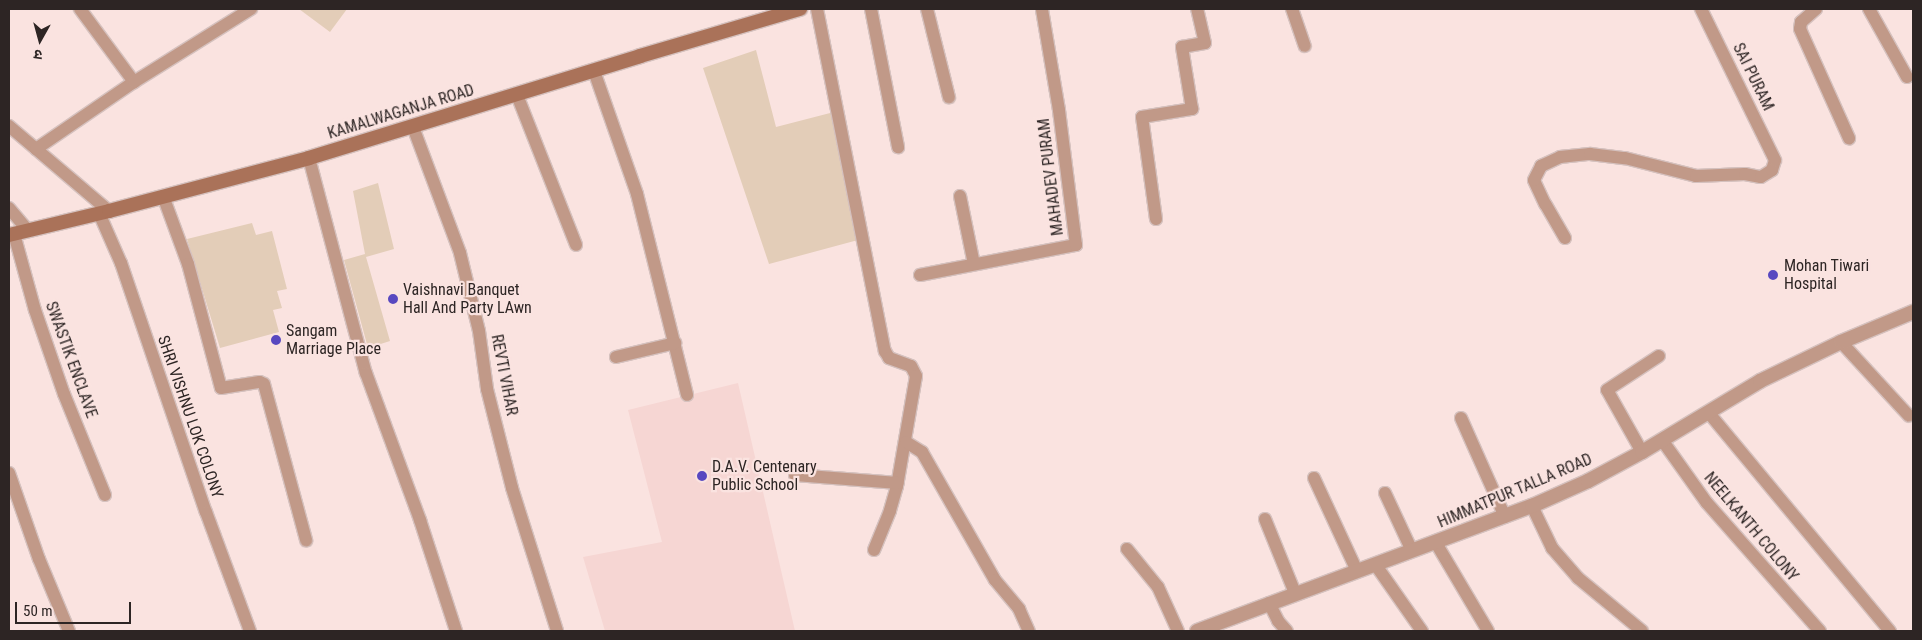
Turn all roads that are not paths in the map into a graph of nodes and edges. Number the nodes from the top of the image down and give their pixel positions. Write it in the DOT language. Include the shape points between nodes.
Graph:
graph roads {
  1 [pos="80,9"];
  2 [pos="251,9"];
  3 [pos="800,9"];
  4 [pos="817,9"];
  5 [pos="871,9"];
  6 [pos="927,9"];
  7 [pos="1042,9"];
  8 [pos="1197,9"];
  9 [pos="1292,9"];
  10 [pos="1701,9"];
  11 [pos="1816,9"];
  12 [pos="1868,9"];
  13 [pos="1304,46"];
  14 [pos="594,71"];
  15 [pos="1907,77"];
  16 [pos="134,82"];
  17 [pos="517,95"];
  18 [pos="949,97"];
  19 [pos="9,126"];
  20 [pos="413,127"];
  21 [pos="1850,138"];
  22 [pos="898,147"];
  23 [pos="36,149"];
  24 [pos="309,158"];
  25 [pos="163,196"];
  26 [pos="960,196"];
  27 [pos="9,208"];
  28 [pos="104,212"];
  29 [pos="1156,219"];
  30 [pos="17,233"];
  31 [pos="1565,238"];
  32 [pos="576,245"];
  33 [pos="974,264"];
  34 [pos="920,275"];
  35 [pos="1913,313"];
  36 [pos="675,342"];
  37 [pos="1841,342"];
  38 [pos="1659,356"];
  39 [pos="616,357"];
  40 [pos="687,395"];
  41 [pos="1708,412"];
  42 [pos="1909,416"];
  43 [pos="1461,418"];
  44 [pos="1662,440"];
  45 [pos="913,446"];
  46 [pos="1642,452"];
  47 [pos="9,473"];
  48 [pos="795,475"];
  49 [pos="1314,478"];
  50 [pos="898,483"];
  51 [pos="1385,493"];
  52 [pos="105,495"];
  53 [pos="1532,506"];
  54 [pos="1505,517"];
  55 [pos="1265,519"];
  56 [pos="306,540"];
  57 [pos="1436,543"];
  58 [pos="1126,549"];
  59 [pos="874,550"];
  60 [pos="1412,551"];
  61 [pos="1375,564"];
  62 [pos="1357,571"];
  63 [pos="1295,593"];
  64 [pos="1269,604"];
  65 [pos="69,631"];
  66 [pos="250,631"];
  67 [pos="456,631"];
  68 [pos="557,631"];
  69 [pos="1029,631"];
  70 [pos="1178,631"];
  71 [pos="1197,631"];
  72 [pos="1287,631"];
  73 [pos="1422,631"];
  74 [pos="1488,631"];
  75 [pos="1642,631"];
  76 [pos="1820,631"];
  77 [pos="1890,631"];
  1 -- 16 [label="street"];
  2 -- 16 [label="street"];
  3 -- 14 [label="main road, KAMALWAGANJA ROAD"];
  4 -- 45 [label="street" via="885,352 889,358 911,366 916,376"];
  5 -- 22 [label="street"];
  6 -- 18 [label="street"];
  7 -- 33 [label="street, MAHADEV PURAM" via="1076,245"];
  8 -- 29 [label="street" via="1206,43 1182,47 1192,109 1142,117"];
  9 -- 13 [label="street"];
  10 -- 31 [label="street, SAI PURAM" via="1775,160 1772,170 1762,177 1745,174 1696,176 1625,158 1590,154 1560,157 1541,166 1534,180"];
  11 -- 21 [label="street" via="1801,22 1800,29"];
  12 -- 15 [label="street"];
  14 -- 17 [label="main road, KAMALWAGANJA ROAD"];
  14 -- 36 [label="street" via="637,194"];
  16 -- 23 [label="street"];
  17 -- 20 [label="main road, KAMALWAGANJA ROAD"];
  17 -- 32 [label="street"];
  19 -- 23 [label="street"];
  20 -- 24 [label="main road, KAMALWAGANJA ROAD"];
  20 -- 68 [label="street, REVTI VIHAR" via="460,253 479,331 487,390 512,488"];
  23 -- 28 [label="street"];
  24 -- 25 [label="main road, KAMALWAGANJA ROAD"];
  24 -- 67 [label="street" via="366,373 420,520"];
  25 -- 28 [label="main road, KAMALWAGANJA ROAD"];
  25 -- 56 [label="street" via="188,264 221,388 264,384"];
  26 -- 33 [label="street"];
  27 -- 30 [label="street"];
  28 -- 30 [label="main road, KAMALWAGANJA ROAD"];
  28 -- 66 [label="street, SHRI VISHNU LOK COLONY"];
  30 -- 52 [label="street, SWASTIK ENCLAVE" via="35,310 64,394"];
  33 -- 34 [label="street, MAHADEV PURAM"];
  35 -- 37 [label="street, HIMMATPUR TALLA ROAD"];
  36 -- 39 [label="street"];
  36 -- 40 [label="street"];
  37 -- 41 [label="street, HIMMATPUR TALLA ROAD"];
  37 -- 42 [label="street"];
  38 -- 46 [label="street" via="1607,390"];
  41 -- 44 [label="street, HIMMATPUR TALLA ROAD"];
  41 -- 77 [label="street"];
  43 -- 54 [label="street"];
  44 -- 46 [label="street, HIMMATPUR TALLA ROAD"];
  44 -- 76 [label="street, NEELKANTH COLONY" via="1707,502"];
  45 -- 50 [label="street"];
  45 -- 69 [label="street" via="995,580 1019,610"];
  46 -- 53 [label="street, HIMMATPUR TALLA ROAD"];
  47 -- 65 [label="street"];
  48 -- 50 [label="street"];
  49 -- 62 [label="street"];
  50 -- 59 [label="street"];
  51 -- 60 [label="street"];
  53 -- 54 [label="street, HIMMATPUR TALLA ROAD"];
  53 -- 75 [label="street" via="1552,548 1578,578"];
  54 -- 57 [label="street, HIMMATPUR TALLA ROAD"];
  55 -- 63 [label="street"];
  57 -- 60 [label="street, HIMMATPUR TALLA ROAD"];
  57 -- 74 [label="street"];
  58 -- 70 [label="street" via="1158,587"];
  60 -- 61 [label="street, HIMMATPUR TALLA ROAD"];
  61 -- 62 [label="street, HIMMATPUR TALLA ROAD"];
  61 -- 73 [label="street"];
  62 -- 63 [label="street, HIMMATPUR TALLA ROAD"];
  63 -- 64 [label="street, HIMMATPUR TALLA ROAD"];
  64 -- 71 [label="street, HIMMATPUR TALLA ROAD"];
  64 -- 72 [label="street"];
}
